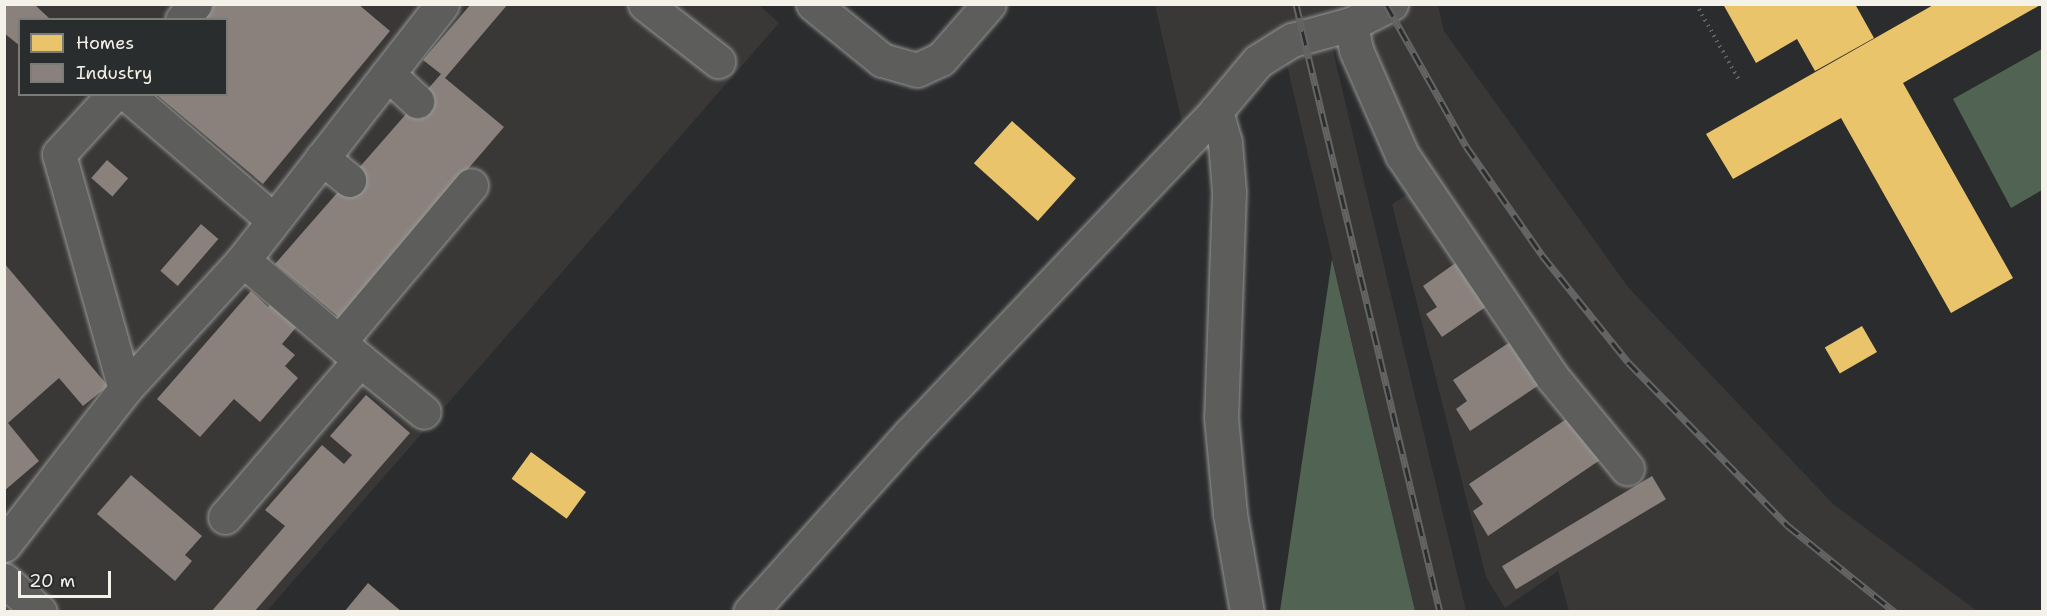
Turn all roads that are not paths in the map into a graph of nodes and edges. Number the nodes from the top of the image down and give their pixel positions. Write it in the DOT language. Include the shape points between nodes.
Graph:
graph roads {
  1 [pos="195,4"];
  2 [pos="442,4"];
  3 [pos="645,4"];
  4 [pos="813,4"];
  5 [pos="989,4"];
  6 [pos="1391,4"];
  7 [pos="184,18"];
  8 [pos="1351,24"];
  9 [pos="718,61"];
  10 [pos="388,74"];
  11 [pos="112,96"];
  12 [pos="130,96"];
  13 [pos="417,101"];
  14 [pos="1216,111"];
  15 [pos="322,158"];
  16 [pos="349,180"];
  17 [pos="471,185"];
  18 [pos="273,220"];
  19 [pos="243,260"];
  20 [pos="350,351"];
  21 [pos="126,389"];
  22 [pos="424,412"];
  23 [pos="1627,468"];
  24 [pos="225,517"];
  25 [pos="4,545"];
  26 [pos="4,580"];
  27 [pos="40,612"];
  28 [pos="750,612"];
  29 [pos="1247,612"];
  1 -- 7 [label="lane"];
  2 -- 10 [label="lane"];
  3 -- 9 [label="lane"];
  4 -- 5 [label="lane" via="882,60 917,70 941,59"];
  6 -- 8 [label="lane"];
  8 -- 14 [label="lane" via="1292,40 1266,54"];
  8 -- 23 [label="lane" via="1356,51 1402,155 1553,378"];
  10 -- 13 [label="lane"];
  10 -- 15 [label="lane"];
  11 -- 21 [label="lane" via="59,154"];
  12 -- 18 [label="lane"];
  14 -- 28 [label="lane" via="909,435"];
  14 -- 29 [label="lane" via="1225,142 1229,192 1221,417 1229,502"];
  15 -- 16 [label="lane"];
  15 -- 18 [label="lane"];
  17 -- 20 [label="lane"];
  18 -- 19 [label="lane"];
  19 -- 20 [label="lane"];
  19 -- 21 [label="lane"];
  20 -- 22 [label="lane"];
  20 -- 24 [label="lane"];
  21 -- 25 [label="lane"];
  26 -- 27 [label="lane"];
}
